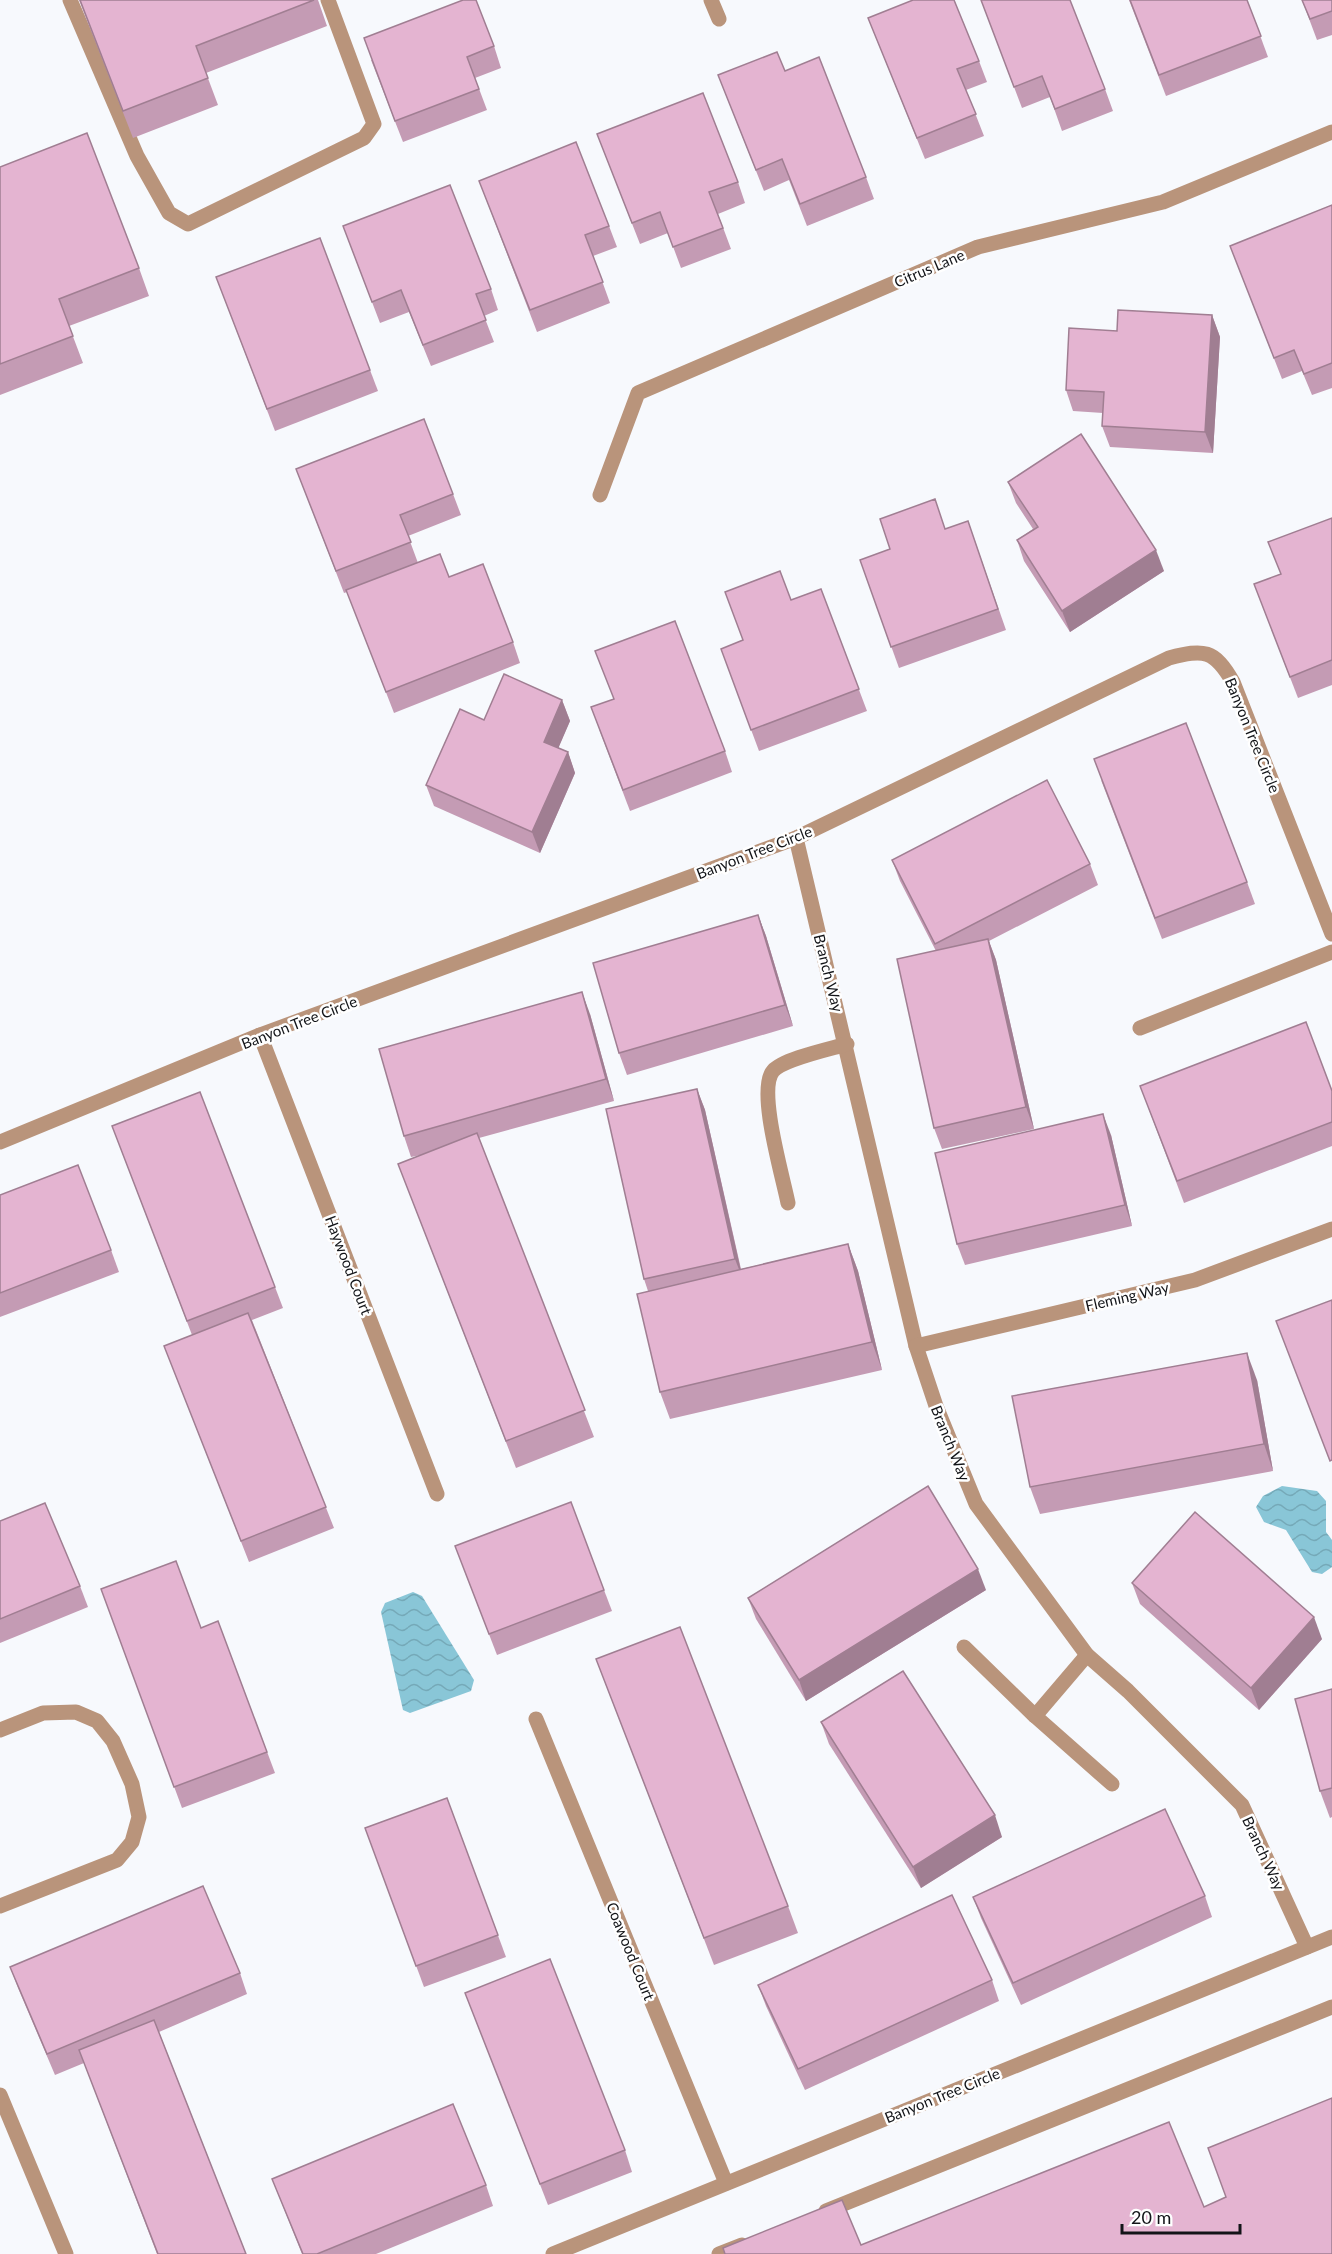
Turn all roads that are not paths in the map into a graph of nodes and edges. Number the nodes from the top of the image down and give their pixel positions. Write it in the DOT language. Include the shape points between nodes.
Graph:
graph roads {
  1 [pos="70,0"];
  2 [pos="328,0"];
  3 [pos="711,0"];
  4 [pos="719,19"];
  5 [pos="1332,132"];
  6 [pos="600,495"];
  7 [pos="796,838"];
  8 [pos="1332,934"];
  9 [pos="1332,952"];
  10 [pos="1140,1028"];
  11 [pos="260,1035"];
  12 [pos="847,1044"];
  13 [pos="0,1142"];
  14 [pos="788,1203"];
  15 [pos="1332,1229"];
  16 [pos="916,1346"];
  17 [pos="437,1494"];
  18 [pos="964,1647"];
  19 [pos="1088,1655"];
  20 [pos="1035,1716"];
  21 [pos="536,1719"];
  22 [pos="0,1730"];
  23 [pos="1112,1784"];
  24 [pos="0,1905"];
  25 [pos="1332,1937"];
  26 [pos="1307,1947"];
  27 [pos="1332,2007"];
  28 [pos="0,2095"];
  29 [pos="726,2183"];
  30 [pos="814,2216"];
  31 [pos="761,2237"];
  32 [pos="66,2254"];
  33 [pos="553,2254"];
  34 [pos="719,2254"];
  1 -- 2 [label="street" via="137,156 169,213 189,224 364,138 374,124"];
  3 -- 4 [label="street"];
  5 -- 6 [label="street, Citrus Lane" via="1163,202 978,247 638,393"];
  7 -- 8 [label="street, Banyon Tree Circle" via="1169,658 1198,651 1221,662 1233,682"];
  7 -- 11 [label="street, Banyon Tree Circle"];
  7 -- 12 [label="street, Branch Way"];
  9 -- 10 [label="street"];
  11 -- 13 [label="street, Banyon Tree Circle"];
  11 -- 17 [label="street, Haywood Court"];
  12 -- 14 [label="street" via="788,1062 773,1070 767,1082 767,1100"];
  12 -- 16 [label="street, Branch Way"];
  15 -- 16 [label="street, Fleming Way" via="1195,1280"];
  16 -- 19 [label="street, Branch Way" via="976,1504"];
  18 -- 20 [label="street"];
  19 -- 20 [label="street"];
  19 -- 26 [label="street, Branch Way" via="1242,1805"];
  20 -- 23 [label="street"];
  21 -- 29 [label="street, Coawood Court"];
  22 -- 24 [label="street" via="43,1713 76,1712 97,1721 113,1741 132,1784 139,1817 132,1842 117,1860"];
  25 -- 26 [label="street, Banyon Tree Circle"];
  26 -- 29 [label="street, Banyon Tree Circle"];
  27 -- 30 [label="street"];
  28 -- 32 [label="street"];
  29 -- 33 [label="street, Banyon Tree Circle"];
  31 -- 34 [label="street"];
}
